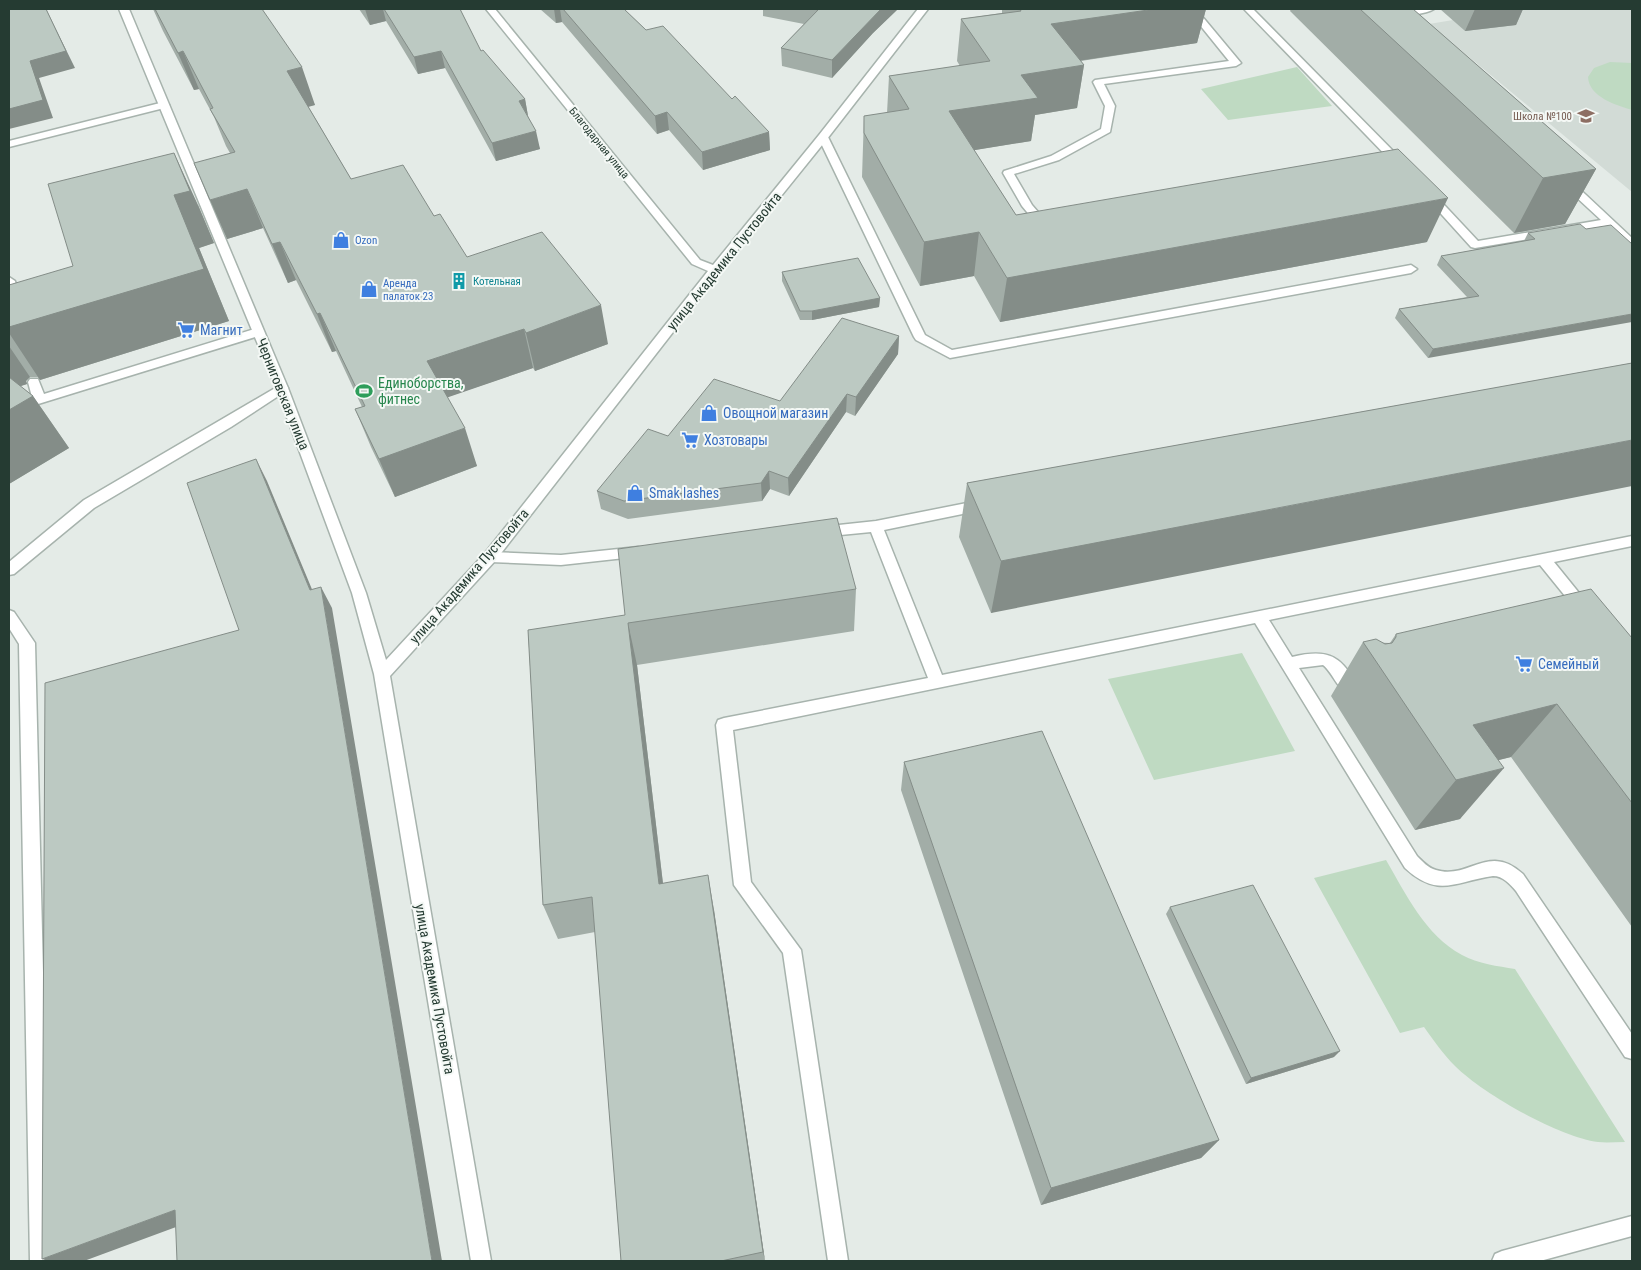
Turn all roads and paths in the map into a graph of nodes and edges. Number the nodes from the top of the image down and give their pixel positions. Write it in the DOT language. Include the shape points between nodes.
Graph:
graph roads {
  1 [pos="124,9"];
  2 [pos="490,9"];
  3 [pos="923,9"];
  4 [pos="1191,9"];
  5 [pos="1248,9"];
  6 [pos="1429,9"];
  7 [pos="1398,15"];
  8 [pos="164,105"];
  9 [pos="823,137"];
  10 [pos="9,144"];
  11 [pos="1404,172"];
  12 [pos="1558,174"];
  13 [pos="1424,190"];
  14 [pos="1609,222"];
  15 [pos="1054,225"];
  16 [pos="1632,244"];
  17 [pos="1412,269"];
  18 [pos="715,270"];
  19 [pos="9,281"];
  20 [pos="18,316"];
  21 [pos="258,332"];
  22 [pos="34,382"];
  23 [pos="282,388"];
  24 [pos="39,400"];
  25 [pos="9,409"];
  26 [pos="996,502"];
  27 [pos="876,526"];
  28 [pos="807,533"];
  29 [pos="1632,540"];
  30 [pos="650,550"];
  31 [pos="490,557"];
  32 [pos="1543,559"];
  33 [pos="9,570"];
  34 [pos="9,616"];
  35 [pos="1259,616"];
  36 [pos="1591,617"];
  37 [pos="1288,664"];
  38 [pos="382,674"];
  39 [pos="937,682"];
  40 [pos="1352,691"];
  41 [pos="1632,1050"];
  42 [pos="1632,1226"];
  43 [pos="40,1261"];
  44 [pos="481,1261"];
  45 [pos="838,1261"];
  46 [pos="1502,1261"];
  1 -- 8 [label="street, Черниговская улица"];
  2 -- 18 [label="street, Благодарная улица" via="696,262"];
  3 -- 9 [label="street, улица Академика Пустовойта"];
  4 -- 15 [label="street" via="1236,63 1098,82 1110,106 1106,130 1055,158 1008,173 1027,206 1045,227"];
  5 -- 11 [label="street"];
  6 -- 7 [label="street"];
  8 -- 10 [label="street"];
  8 -- 21 [label="street, Черниговская улица"];
  9 -- 17 [label="street" via="920,337 950,354"];
  9 -- 18 [label="street, улица Академика Пустовойта"];
  12 -- 14 [label="street"];
  13 -- 14 [label="street" via="1475,245"];
  14 -- 16 [label="street"];
  18 -- 31 [label="street, улица Академика Пустовойта"];
  19 -- 20 [label="street"];
  21 -- 23 [label="street, Черниговская улица"];
  21 -- 24 [label="street"];
  22 -- 24 [label="street"];
  23 -- 33 [label="street" via="89,504"];
  23 -- 38 [label="street, Черниговская улица" via="359,593"];
  24 -- 25 [label="street"];
  26 -- 27 [label="street"];
  27 -- 28 [label="street"];
  27 -- 39 [label="street"];
  29 -- 32 [label="street"];
  30 -- 31 [label="street" via="561,560"];
  31 -- 38 [label="street, улица Академика Пустовойта"];
  32 -- 35 [label="street"];
  32 -- 36 [label="street"];
  34 -- 43 [label="street" via="27,643"];
  35 -- 37 [label="street"];
  35 -- 39 [label="street"];
  37 -- 40 [label="street" via="1327,658"];
  37 -- 41 [label="street" via="1411,862 1434,880 1499,868 1514,876"];
  38 -- 44 [label="street, улица Академика Пустовойта"];
  39 -- 45 [label="street" via="724,725 743,885 792,950"];
  42 -- 46 [label="street"];
}
